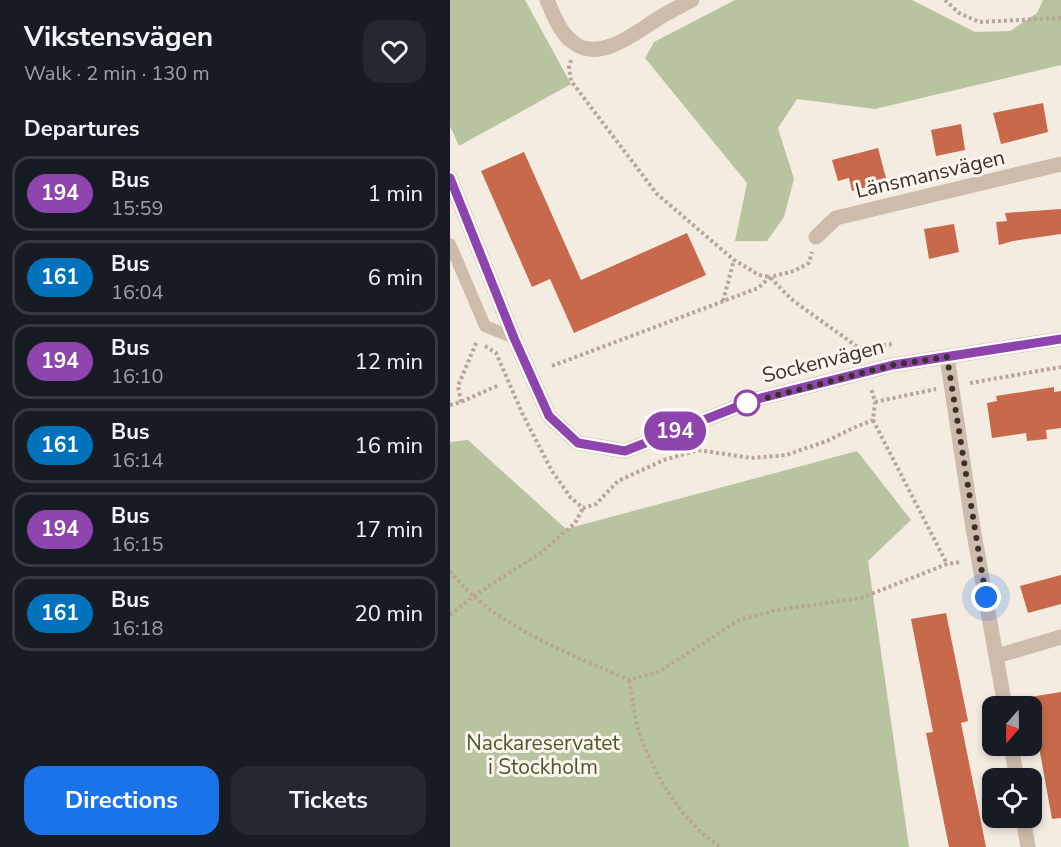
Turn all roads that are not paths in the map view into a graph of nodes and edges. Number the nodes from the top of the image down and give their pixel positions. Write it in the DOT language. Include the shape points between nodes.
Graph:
graph roads {
  1 [pos="547,0"];
  2 [pos="692,0"];
  3 [pos="1061,164"];
  4 [pos="450,178"];
  5 [pos="816,237"];
  6 [pos="450,244"];
  7 [pos="514,338"];
  8 [pos="1061,339"];
  9 [pos="947,357"];
  10 [pos="1061,637"];
  11 [pos="997,656"];
  12 [pos="1003,696"];
  13 [pos="1025,828"];
  14 [pos="1028,847"];
  1 -- 2 [label="street" via="561,30 575,45 588,48 620,42"];
  3 -- 5 [label="street, Länsmansvägen" via="836,218"];
  4 -- 7 [label="street, Sockenvägen"];
  6 -- 7 [label="lane" via="485,326"];
  7 -- 9 [label="street, Sockenvägen" via="549,416 578,443 625,451 757,399 893,365"];
  8 -- 9 [label="street, Sockenvägen"];
  9 -- 11 [label="street"];
  10 -- 11 [label="street"];
  11 -- 12 [label="street"];
  13 -- 14 [label="street"];
}
